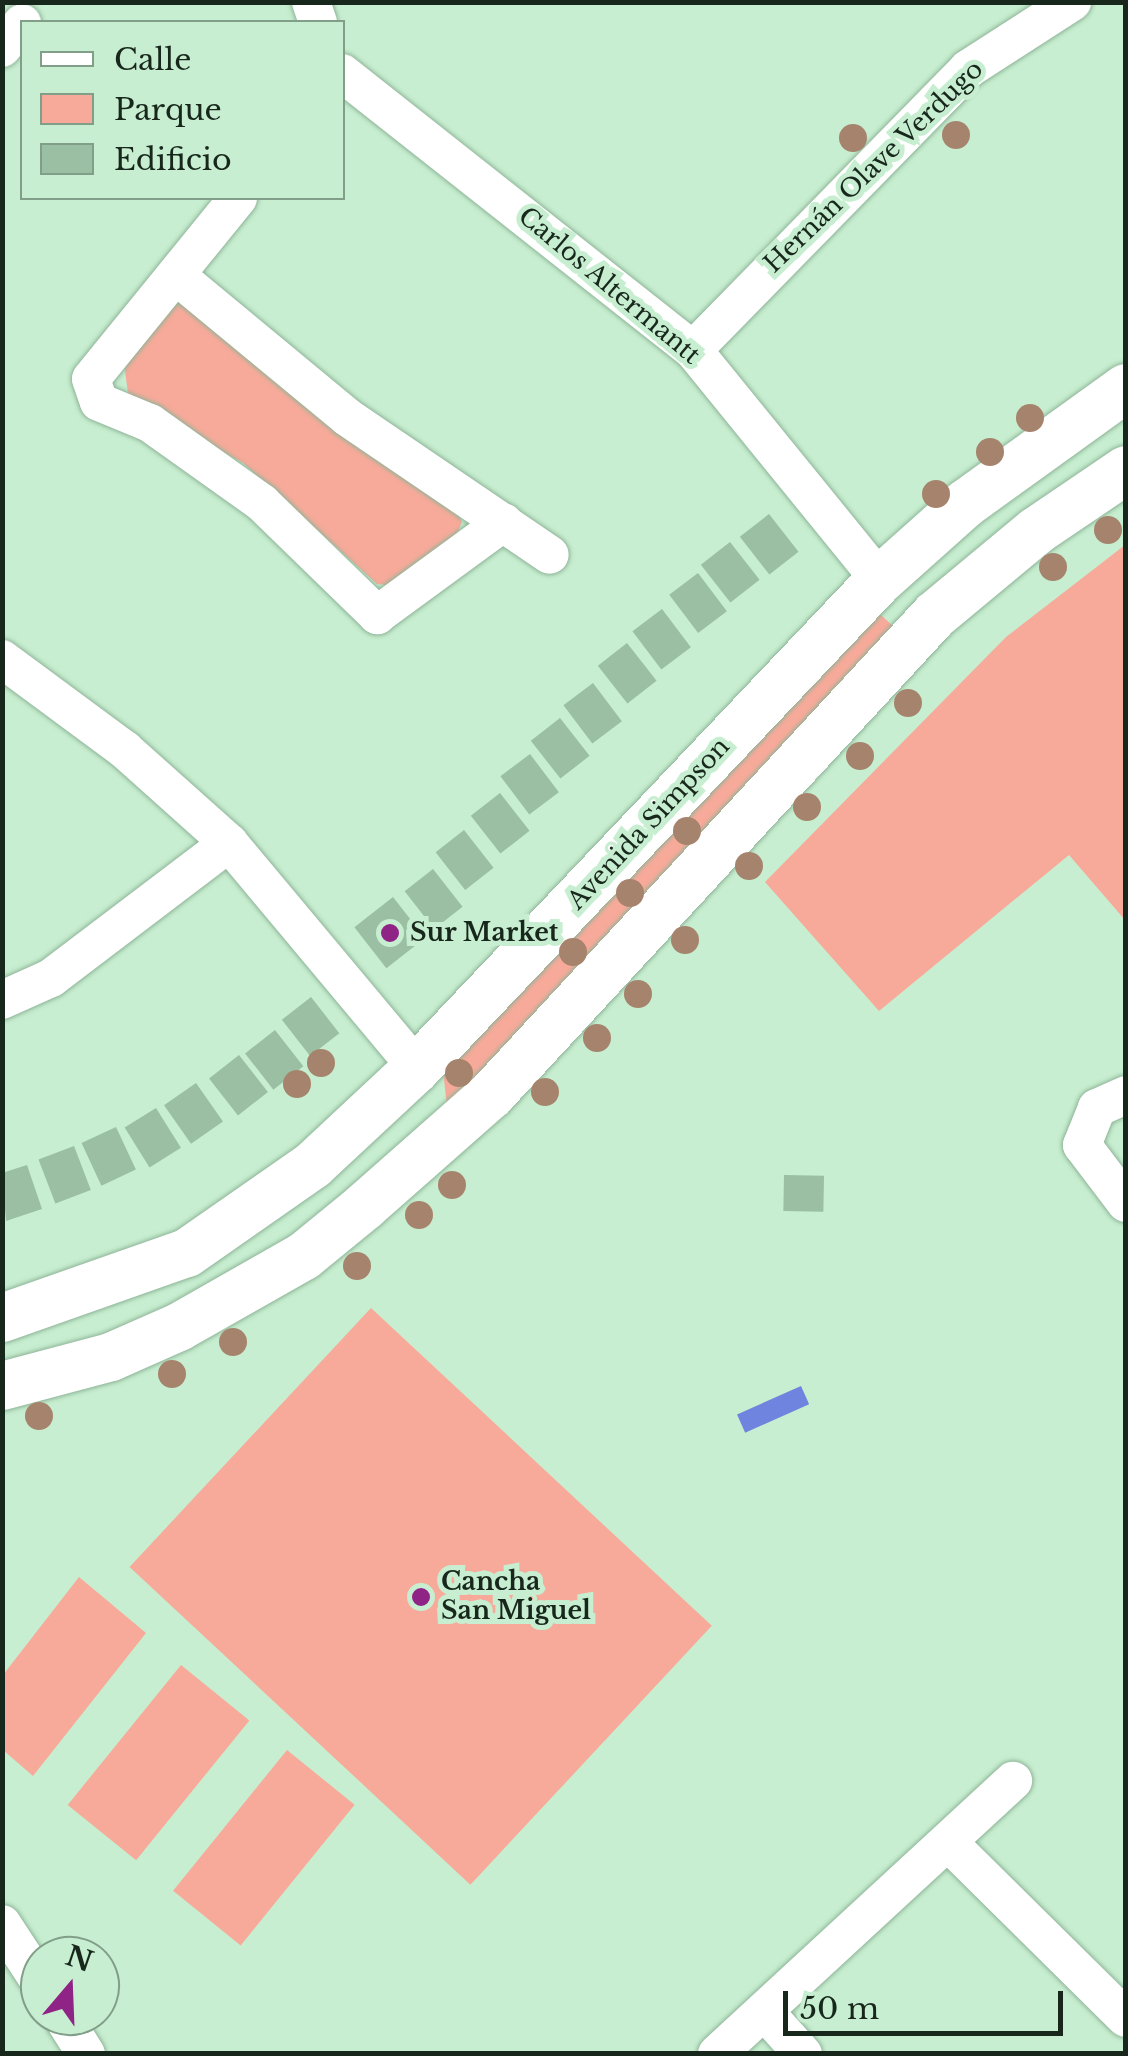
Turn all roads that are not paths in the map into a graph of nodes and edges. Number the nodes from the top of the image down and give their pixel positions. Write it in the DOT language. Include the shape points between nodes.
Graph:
graph roads {
  1 [pos="1072,2"];
  2 [pos="20,27"];
  3 [pos="2,48"];
  4 [pos="345,75"];
  5 [pos="236,200"];
  6 [pos="178,277"];
  7 [pos="693,350"];
  8 [pos="1126,388"];
  9 [pos="1126,470"];
  10 [pos="504,522"];
  11 [pos="550,555"];
  12 [pos="880,580"];
  13 [pos="936,615"];
  14 [pos="2,660"];
  15 [pos="228,844"];
  16 [pos="2,1000"];
  17 [pos="417,1068"];
  18 [pos="1126,1096"];
  19 [pos="1126,1203"];
  20 [pos="241,1295"];
  21 [pos="2,1318"];
  22 [pos="2,1386"];
  23 [pos="1014,1782"];
  24 [pos="948,1842"];
  25 [pos="2,1924"];
  26 [pos="20,1951"];
  27 [pos="764,2011"];
  28 [pos="1126,2018"];
  29 [pos="718,2054"];
  30 [pos="803,2054"];
  1 -- 7 [label="street, Hernán Olave Verdugo" via="968,69"];
  2 -- 3 [label="street"];
  4 -- 7 [label="street, Carlos Altermantt"];
  5 -- 6 [label="street"];
  6 -- 10 [label="street" via="348,417"];
  6 -- 10 [label="street" via="91,378 99,402 150,424 262,502 377,614"];
  7 -- 12 [label="street, Carlos Altermantt"];
  8 -- 12 [label="main road, Avenida Simpson" via="966,504"];
  9 -- 13 [label="main road" via="1036,531"];
  10 -- 11 [label="street"];
  12 -- 13 [label="main road" via="911,616 924,621"];
  12 -- 17 [label="main road, Avenida Simpson"];
  13 -- 20 [label="main road" via="492,1094 304,1256"];
  14 -- 15 [label="street" via="125,750"];
  15 -- 16 [label="street" via="51,978"];
  15 -- 17 [label="street"];
  17 -- 20 [label="main road" via="433,1113 286,1240"];
  17 -- 21 [label="main road, Avenida Simpson" via="313,1166 188,1252"];
  18 -- 19 [label="street" via="1097,1108 1082,1145"];
  20 -- 22 [label="main road" via="111,1357"];
  23 -- 24 [label="street"];
  24 -- 27 [label="street"];
  24 -- 28 [label="street"];
  25 -- 26 [label="street"];
  27 -- 29 [label="street"];
  27 -- 30 [label="street"];
}
